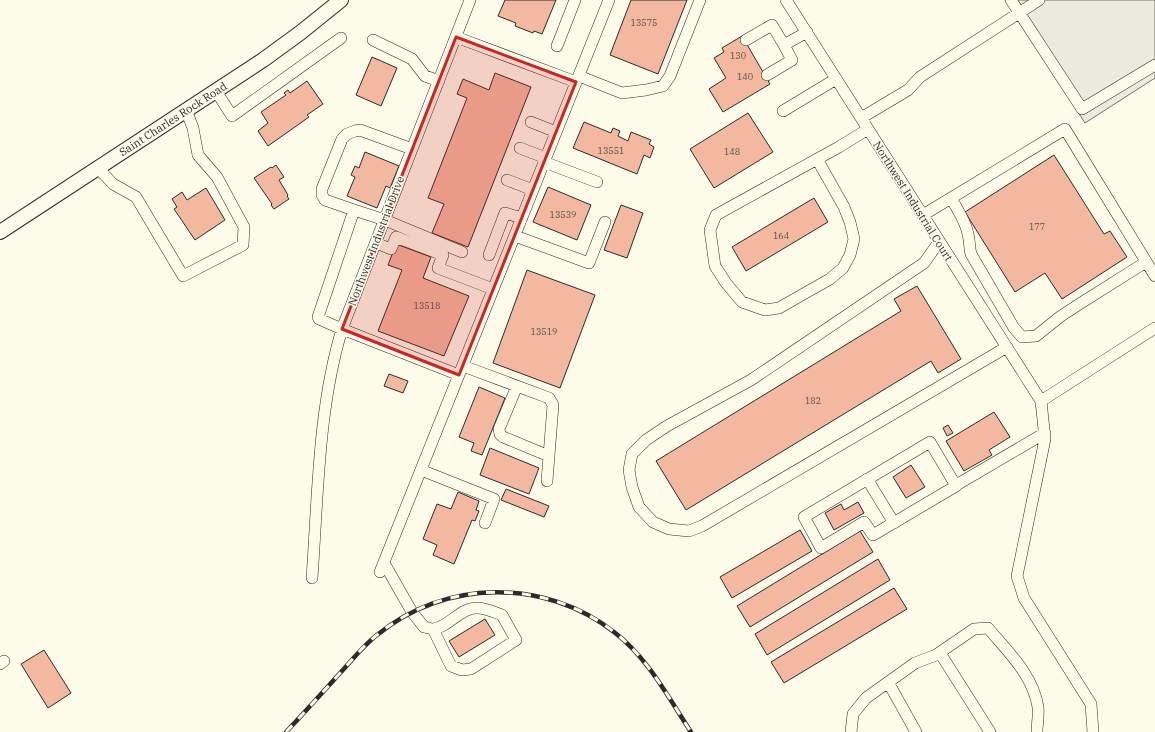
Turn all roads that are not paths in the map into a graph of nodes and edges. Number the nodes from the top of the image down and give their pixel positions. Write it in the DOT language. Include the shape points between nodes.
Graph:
graph roads {
  1 [pos="341,0"];
  2 [pos="470,0"];
  3 [pos="575,0"];
  4 [pos="700,0"];
  5 [pos="786,0"];
  6 [pos="1011,0"];
  7 [pos="1039,0"];
  8 [pos="607,1"];
  9 [pos="1018,13"];
  10 [pos="806,32"];
  11 [pos="456,37"];
  12 [pos="341,38"];
  13 [pos="373,40"];
  14 [pos="746,40"];
  15 [pos="784,45"];
  16 [pos="557,46"];
  17 [pos="1155,65"];
  18 [pos="767,75"];
  19 [pos="836,78"];
  20 [pos="577,79"];
  21 [pos="438,81"];
  22 [pos="216,91"];
  23 [pos="186,110"];
  24 [pos="783,111"];
  25 [pos="861,118"];
  26 [pos="531,122"];
  27 [pos="868,129"];
  28 [pos="556,132"];
  29 [pos="520,148"];
  30 [pos="412,150"];
  31 [pos="816,159"];
  32 [pos="545,160"];
  33 [pos="98,168"];
  34 [pos="507,180"];
  35 [pos="597,182"];
  36 [pos="533,190"];
  37 [pos="951,198"];
  38 [pos="354,210"];
  39 [pos="923,215"];
  40 [pos="522,218"];
  41 [pos="385,220"];
  42 [pos="604,222"];
  43 [pos="0,232"];
  44 [pos="515,236"];
  45 [pos="940,242"];
  46 [pos="376,243"];
  47 [pos="462,252"];
  48 [pos="489,255"];
  49 [pos="1146,262"];
  50 [pos="1155,276"];
  51 [pos="494,289"];
  52 [pos="1155,328"];
  53 [pos="342,329"];
  54 [pos="1007,347"];
  55 [pos="461,371"];
  56 [pos="517,386"];
  57 [pos="1041,401"];
  58 [pos="1044,433"];
  59 [pos="549,456"];
  60 [pos="421,470"];
  61 [pos="867,480"];
  62 [pos="547,481"];
  63 [pos="956,486"];
  64 [pos="484,523"];
  65 [pos="894,523"];
  66 [pos="312,578"];
  67 [pos="433,629"];
  68 [pos="940,653"];
  69 [pos="888,682"];
  70 [pos="851,732"];
  71 [pos="916,732"];
  72 [pos="990,732"];
  73 [pos="1037,732"];
  74 [pos="1093,732"];
  1 -- 22 [label="main road, Saint Charles Rock Road" via="281,48"];
  2 -- 11 [label="street, Northwest Industrial Drive"];
  3 -- 16 [label="street"];
  4 -- 20 [label="street" via="670,76 663,86 622,93"];
  5 -- 10 [label="street, Northwest Industrial Court"];
  6 -- 9 [label="street"];
  7 -- 9 [label="street"];
  8 -- 20 [label="street"];
  9 -- 17 [label="street" via="1082,109"];
  9 -- 25 [label="street" via="920,77 908,90"];
  10 -- 15 [label="street"];
  10 -- 19 [label="street, Northwest Industrial Court"];
  11 -- 20 [label="street"];
  11 -- 21 [label="street, Northwest Industrial Drive"];
  12 -- 22 [label="street" via="232,116"];
  13 -- 21 [label="street" via="412,59 425,76"];
  14 -- 15 [label="street" via="772,25"];
  15 -- 18 [label="street" via="792,60"];
  19 -- 24 [label="street"];
  19 -- 25 [label="street, Northwest Industrial Court"];
  20 -- 28 [label="street"];
  21 -- 30 [label="street, Northwest Industrial Drive"];
  22 -- 23 [label="main road, Saint Charles Rock Road"];
  23 -- 33 [label="main road, Saint Charles Rock Road"];
  23 -- 33 [label="street" via="193,128 198,154 217,177 244,227 242,245 183,276 136,197 113,184"];
  25 -- 27 [label="street, Northwest Industrial Court"];
  26 -- 28 [label="street"];
  27 -- 31 [label="street"];
  27 -- 39 [label="street, Northwest Industrial Court"];
  28 -- 32 [label="street"];
  29 -- 32 [label="street"];
  30 -- 38 [label="street" via="360,130 344,136 322,192 326,200"];
  30 -- 41 [label="street, Northwest Industrial Drive"];
  31 -- 31 [label="street" via="716,215 710,230 715,266 742,302 765,310 779,308 830,279 843,268 850,255 854,239 850,222"];
  32 -- 35 [label="street"];
  32 -- 36 [label="street"];
  33 -- 43 [label="main road, Saint Charles Rock Road"];
  34 -- 36 [label="street"];
  36 -- 40 [label="street"];
  37 -- 39 [label="street"];
  37 -- 49 [label="street" via="1065,129"];
  37 -- 49 [label="street" via="966,225 971,254 1014,328 1022,337 1036,336 1080,303"];
  38 -- 41 [label="street"];
  38 -- 53 [label="street" via="318,317"];
  39 -- 45 [label="street, Northwest Industrial Court"];
  40 -- 44 [label="street"];
  40 -- 48 [label="street" via="505,212"];
  41 -- 46 [label="street, Northwest Industrial Drive"];
  41 -- 47 [label="street"];
  42 -- 44 [label="street" via="589,263"];
  44 -- 51 [label="street"];
  45 -- 54 [label="street, Northwest Industrial Court"];
  45 -- 54 [label="street" via="924,263 796,350 751,380 646,440 632,454 629,470 639,507 653,522 669,529 689,531 702,526"];
  46 -- 51 [label="street" via="391,249 396,237 443,255 438,268"];
  46 -- 53 [label="street, Northwest Industrial Drive"];
  49 -- 50 [label="street"];
  51 -- 55 [label="street"];
  52 -- 57 [label="street"];
  53 -- 55 [label="street"];
  53 -- 66 [label="street, Northwest Industrial Drive" via="335,351 322,427"];
  54 -- 57 [label="street, Northwest Industrial Court"];
  55 -- 56 [label="street"];
  55 -- 60 [label="street"];
  56 -- 59 [label="street" via="550,398 553,406"];
  56 -- 59 [label="street" via="499,429 500,434"];
  57 -- 58 [label="street, Northwest Industrial Court"];
  58 -- 63 [label="street"];
  58 -- 74 [label="street, Northwest Industrial Court" via="1045,439 1017,576 1024,598 1091,704"];
  59 -- 62 [label="street"];
  60 -- 64 [label="street" via="494,499"];
  60 -- 67 [label="street" via="382,568 424,627"];
  61 -- 63 [label="street" via="930,442"];
  61 -- 65 [label="street"];
  61 -- 65 [label="street" via="804,517 821,548 864,522 873,535"];
  63 -- 65 [label="street"];
  67 -- 67 [label="street" via="464,611 483,608 502,615 516,640 471,670 462,670 451,666"];
  68 -- 69 [label="street" via="915,663"];
  68 -- 72 [label="street"];
  68 -- 73 [label="street" via="974,629 988,628 1022,669 1034,691 1038,709"];
  69 -- 70 [label="street" via="866,698 853,714"];
  69 -- 71 [label="street"];
}
